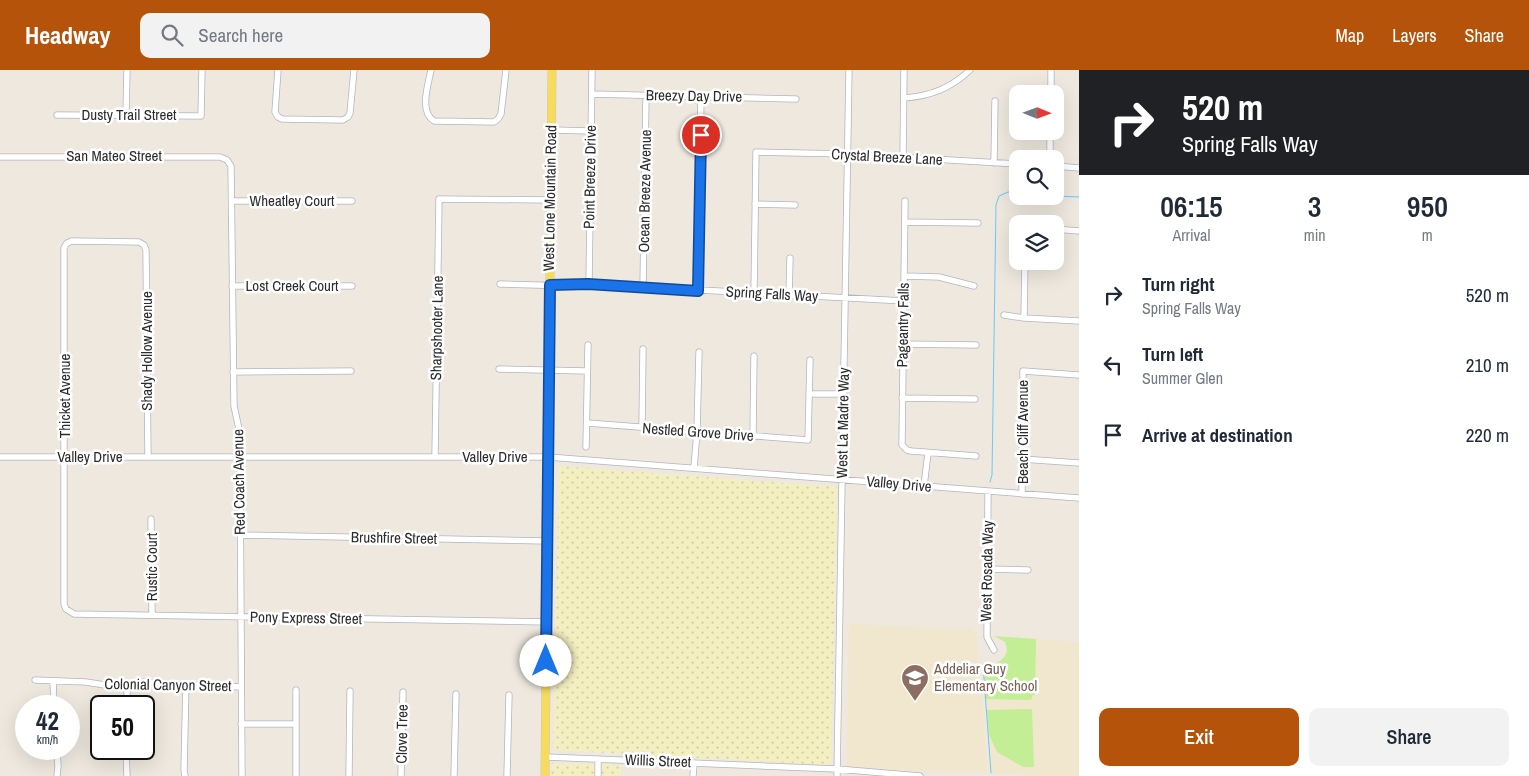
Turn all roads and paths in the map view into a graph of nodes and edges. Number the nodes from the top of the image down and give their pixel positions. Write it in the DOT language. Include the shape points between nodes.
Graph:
graph roads {
  1 [pos="127,70"];
  2 [pos="202,70"];
  3 [pos="278,70"];
  4 [pos="354,70"];
  5 [pos="431,70"];
  6 [pos="506,70"];
  7 [pos="552,70"];
  8 [pos="592,70"];
  9 [pos="849,70"];
  10 [pos="904,70"];
  11 [pos="970,70"];
  12 [pos="1052,70"];
  13 [pos="1051,85"];
  14 [pos="592,94"];
  15 [pos="646,95"];
  16 [pos="702,96"];
  17 [pos="796,98"];
  18 [pos="904,98"];
  19 [pos="995,101"];
  20 [pos="126,114"];
  21 [pos="57,115"];
  22 [pos="551,130"];
  23 [pos="591,131"];
  24 [pos="848,154"];
  25 [pos="0,157"];
  26 [pos="903,158"];
  27 [pos="228,160"];
  28 [pos="994,163"];
  29 [pos="1009,164"];
  30 [pos="1064,167"];
  31 [pos="1079,168"];
  32 [pos="232,200"];
  33 [pos="352,200"];
  34 [pos="550,200"];
  35 [pos="905,201"];
  36 [pos="755,204"];
  37 [pos="795,205"];
  38 [pos="905,222"];
  39 [pos="978,223"];
  40 [pos="1064,230"];
  41 [pos="1079,231"];
  42 [pos="144,245"];
  43 [pos="790,258"];
  44 [pos="1025,270"];
  45 [pos="904,276"];
  46 [pos="500,284"];
  47 [pos="588,284"];
  48 [pos="550,285"];
  49 [pos="232,286"];
  50 [pos="352,286"];
  51 [pos="974,286"];
  52 [pos="643,287"];
  53 [pos="698,291"];
  54 [pos="754,294"];
  55 [pos="789,296"];
  56 [pos="846,297"];
  57 [pos="904,301"];
  58 [pos="1004,314"];
  59 [pos="1024,318"];
  60 [pos="1079,321"];
  61 [pos="903,344"];
  62 [pos="588,345"];
  63 [pos="976,345"];
  64 [pos="643,349"];
  65 [pos="699,352"];
  66 [pos="754,356"];
  67 [pos="810,360"];
  68 [pos="499,370"];
  69 [pos="549,370"];
  70 [pos="351,371"];
  71 [pos="587,371"];
  72 [pos="233,372"];
  73 [pos="1079,375"];
  74 [pos="809,394"];
  75 [pos="844,394"];
  76 [pos="902,398"];
  77 [pos="975,399"];
  78 [pos="587,423"];
  79 [pos="642,427"];
  80 [pos="697,431"];
  81 [pos="753,436"];
  82 [pos="586,447"];
  83 [pos="928,453"];
  84 [pos="976,456"];
  85 [pos="0,457"];
  86 [pos="65,457"];
  87 [pos="148,457"];
  88 [pos="240,457"];
  89 [pos="435,457"];
  90 [pos="548,457"];
  91 [pos="1022,459"];
  92 [pos="1079,463"];
  93 [pos="694,468"];
  94 [pos="842,479"];
  95 [pos="924,486"];
  96 [pos="988,491"];
  97 [pos="1022,494"];
  98 [pos="1079,498"];
  99 [pos="152,519"];
  100 [pos="240,535"];
  101 [pos="547,541"];
  102 [pos="987,568"];
  103 [pos="1028,570"];
  104 [pos="66,609"];
  105 [pos="152,615"];
  106 [pos="241,616"];
  107 [pos="547,622"];
  108 [pos="994,650"];
  109 [pos="35,680"];
  110 [pos="53,681"];
  111 [pos="128,683"];
  112 [pos="186,684"];
  113 [pos="241,687"];
  114 [pos="296,690"];
  115 [pos="350,691"];
  116 [pos="403,692"];
  117 [pos="456,694"];
  118 [pos="54,695"];
  119 [pos="127,695"];
  120 [pos="508,695"];
  121 [pos="242,724"];
  122 [pos="296,724"];
  123 [pos="546,757"];
  124 [pos="598,759"];
  125 [pos="58,760"];
  126 [pos="126,760"];
  127 [pos="694,763"];
  128 [pos="837,769"];
  129 [pos="57,776"];
  130 [pos="127,776"];
  131 [pos="186,776"];
  132 [pos="242,776"];
  133 [pos="296,776"];
  134 [pos="348,776"];
  135 [pos="402,776"];
  136 [pos="454,776"];
  137 [pos="508,776"];
  138 [pos="545,776"];
  139 [pos="598,776"];
  140 [pos="693,776"];
  141 [pos="837,776"];
  142 [pos="920,776"];
  1 -- 20 [label="street"];
  2 -- 20 [label="street, Dusty Trail Street" via="201,116"];
  3 -- 4 [label="street" via="275,112 278,117 343,120 350,113"];
  5 -- 6 [label="street" via="426,95 429,118 434,121 494,122 501,114"];
  7 -- 22 [label="main road, West Lone Mountain Road"];
  8 -- 14 [label="street, Point Breeze Drive"];
  9 -- 24 [label="street, West La Madre Way"];
  10 -- 18 [label="street"];
  11 -- 18 [label="street" via="941,91"];
  12 -- 13 [label="street"];
  14 -- 15 [label="street, Breezy Day Drive"];
  14 -- 23 [label="street, Point Breeze Drive"];
  15 -- 16 [label="street, Breezy Day Drive"];
  15 -- 52 [label="street, Ocean Breeze Avenue"];
  16 -- 17 [label="street, Breezy Day Drive"];
  16 -- 53 [label="street"];
  18 -- 26 [label="street"];
  19 -- 28 [label="street"];
  20 -- 21 [label="street, Dusty Trail Street"];
  22 -- 23 [label="street"];
  22 -- 34 [label="main road, West Lone Mountain Road"];
  23 -- 47 [label="street, Point Breeze Drive"];
  24 -- 26 [label="street, Crystal Breeze Lane"];
  24 -- 36 [label="street, Crystal Breeze Lane" via="756,152"];
  24 -- 56 [label="street, West La Madre Way"];
  25 -- 27 [label="street, San Mateo Street" via="220,157"];
  26 -- 28 [label="street, Crystal Breeze Lane"];
  27 -- 32 [label="street, Red Coach Avenue"];
  28 -- 29 [label="street, Crystal Breeze Lane"];
  30 -- 31 [label="street"];
  32 -- 33 [label="street, Wheatley Court"];
  32 -- 49 [label="street, Red Coach Avenue"];
  34 -- 48 [label="main road, West Lone Mountain Road"];
  34 -- 89 [label="street, Sharpshooter Lane" via="439,199"];
  35 -- 38 [label="street, Pageantry Falls"];
  36 -- 37 [label="street"];
  36 -- 54 [label="street"];
  38 -- 39 [label="street"];
  38 -- 45 [label="street, Pageantry Falls"];
  40 -- 41 [label="street"];
  42 -- 86 [label="street, Thicket Avenue" via="139,242 72,241 64,248"];
  42 -- 87 [label="street, Shady Hollow Avenue"];
  43 -- 55 [label="street"];
  44 -- 59 [label="street"];
  45 -- 51 [label="street" via="939,277"];
  45 -- 57 [label="street, Pageantry Falls"];
  46 -- 48 [label="street, Spring Falls Way"];
  47 -- 48 [label="street, Spring Falls Way"];
  47 -- 52 [label="street, Spring Falls Way"];
  48 -- 69 [label="main road, West Lone Mountain Road"];
  49 -- 50 [label="street, Lost Creek Court"];
  49 -- 72 [label="street, Red Coach Avenue"];
  52 -- 53 [label="street, Spring Falls Way"];
  53 -- 54 [label="street, Spring Falls Way"];
  54 -- 55 [label="street, Spring Falls Way"];
  55 -- 56 [label="street, Spring Falls Way"];
  56 -- 57 [label="street, Spring Falls Way"];
  56 -- 75 [label="street, West La Madre Way"];
  57 -- 61 [label="street, Pageantry Falls"];
  58 -- 59 [label="street"];
  59 -- 60 [label="street"];
  61 -- 63 [label="street"];
  61 -- 76 [label="street, Pageantry Falls"];
  62 -- 71 [label="street"];
  64 -- 79 [label="street"];
  65 -- 80 [label="street"];
  66 -- 81 [label="street"];
  67 -- 74 [label="street"];
  68 -- 69 [label="street"];
  69 -- 71 [label="street"];
  69 -- 90 [label="main road, West Lone Mountain Road"];
  70 -- 72 [label="street"];
  71 -- 78 [label="street"];
  72 -- 88 [label="street, Red Coach Avenue"];
  73 -- 91 [label="street, Beach Cliff Avenue" via="1023,371"];
  74 -- 75 [label="street"];
  74 -- 81 [label="street, Nestled Grove Drive" via="808,440"];
  75 -- 94 [label="street, West La Madre Way"];
  76 -- 77 [label="street"];
  76 -- 83 [label="street, Pageantry Falls" via="901,441 904,448"];
  78 -- 79 [label="street, Nestled Grove Drive"];
  78 -- 82 [label="street"];
  79 -- 80 [label="street, Nestled Grove Drive"];
  80 -- 81 [label="street, Nestled Grove Drive"];
  80 -- 93 [label="street"];
  83 -- 84 [label="street"];
  83 -- 95 [label="street"];
  85 -- 86 [label="street, Valley Drive"];
  86 -- 87 [label="street, Valley Drive"];
  86 -- 104 [label="street, Thicket Avenue"];
  87 -- 88 [label="street, Valley Drive"];
  88 -- 89 [label="street, Valley Drive"];
  88 -- 100 [label="street, Red Coach Avenue"];
  89 -- 90 [label="street, Valley Drive"];
  90 -- 93 [label="street, Valley Drive"];
  90 -- 101 [label="main road, West Lone Mountain Road"];
  91 -- 92 [label="street"];
  91 -- 97 [label="street, Beach Cliff Avenue"];
  93 -- 94 [label="street, Valley Drive"];
  94 -- 95 [label="street, Valley Drive"];
  94 -- 128 [label="street, West La Madre Way"];
  95 -- 96 [label="street, Valley Drive"];
  96 -- 97 [label="street, Valley Drive"];
  96 -- 102 [label="street, West Rosada Way"];
  97 -- 98 [label="street, Valley Drive"];
  99 -- 105 [label="street, Rustic Court"];
  100 -- 101 [label="street, Brushfire Street"];
  100 -- 106 [label="street, Red Coach Avenue"];
  101 -- 107 [label="main road, West Lone Mountain Road"];
  102 -- 103 [label="street"];
  102 -- 108 [label="street, West Rosada Way" via="986,637"];
  104 -- 105 [label="street, Pony Express Street" via="74,614"];
  105 -- 106 [label="street, Pony Express Street"];
  106 -- 107 [label="street, Pony Express Street"];
  106 -- 113 [label="street, Red Coach Avenue"];
  107 -- 123 [label="main road, West Lone Mountain Road"];
  109 -- 110 [label="street, Colonial Canyon Street"];
  110 -- 111 [label="street, Colonial Canyon Street" via="111,686"];
  110 -- 118 [label="street"];
  111 -- 112 [label="street, Colonial Canyon Street"];
  111 -- 119 [label="street"];
  112 -- 113 [label="street, Colonial Canyon Street"];
  112 -- 131 [label="street"];
  113 -- 121 [label="street, Red Coach Avenue"];
  114 -- 122 [label="street"];
  115 -- 134 [label="street"];
  116 -- 135 [label="street, Clove Tree"];
  117 -- 136 [label="street"];
  120 -- 137 [label="street"];
  121 -- 122 [label="street"];
  121 -- 132 [label="street, Red Coach Avenue"];
  122 -- 133 [label="street"];
  123 -- 124 [label="street, Willis Street"];
  123 -- 138 [label="main road, West Lone Mountain Road"];
  124 -- 127 [label="street, Willis Street"];
  124 -- 139 [label="street"];
  125 -- 129 [label="street"];
  126 -- 130 [label="street"];
  127 -- 128 [label="street, Willis Street"];
  127 -- 140 [label="street"];
  128 -- 141 [label="street, West La Madre Way"];
  128 -- 142 [label="street, Willis Street"];
}
